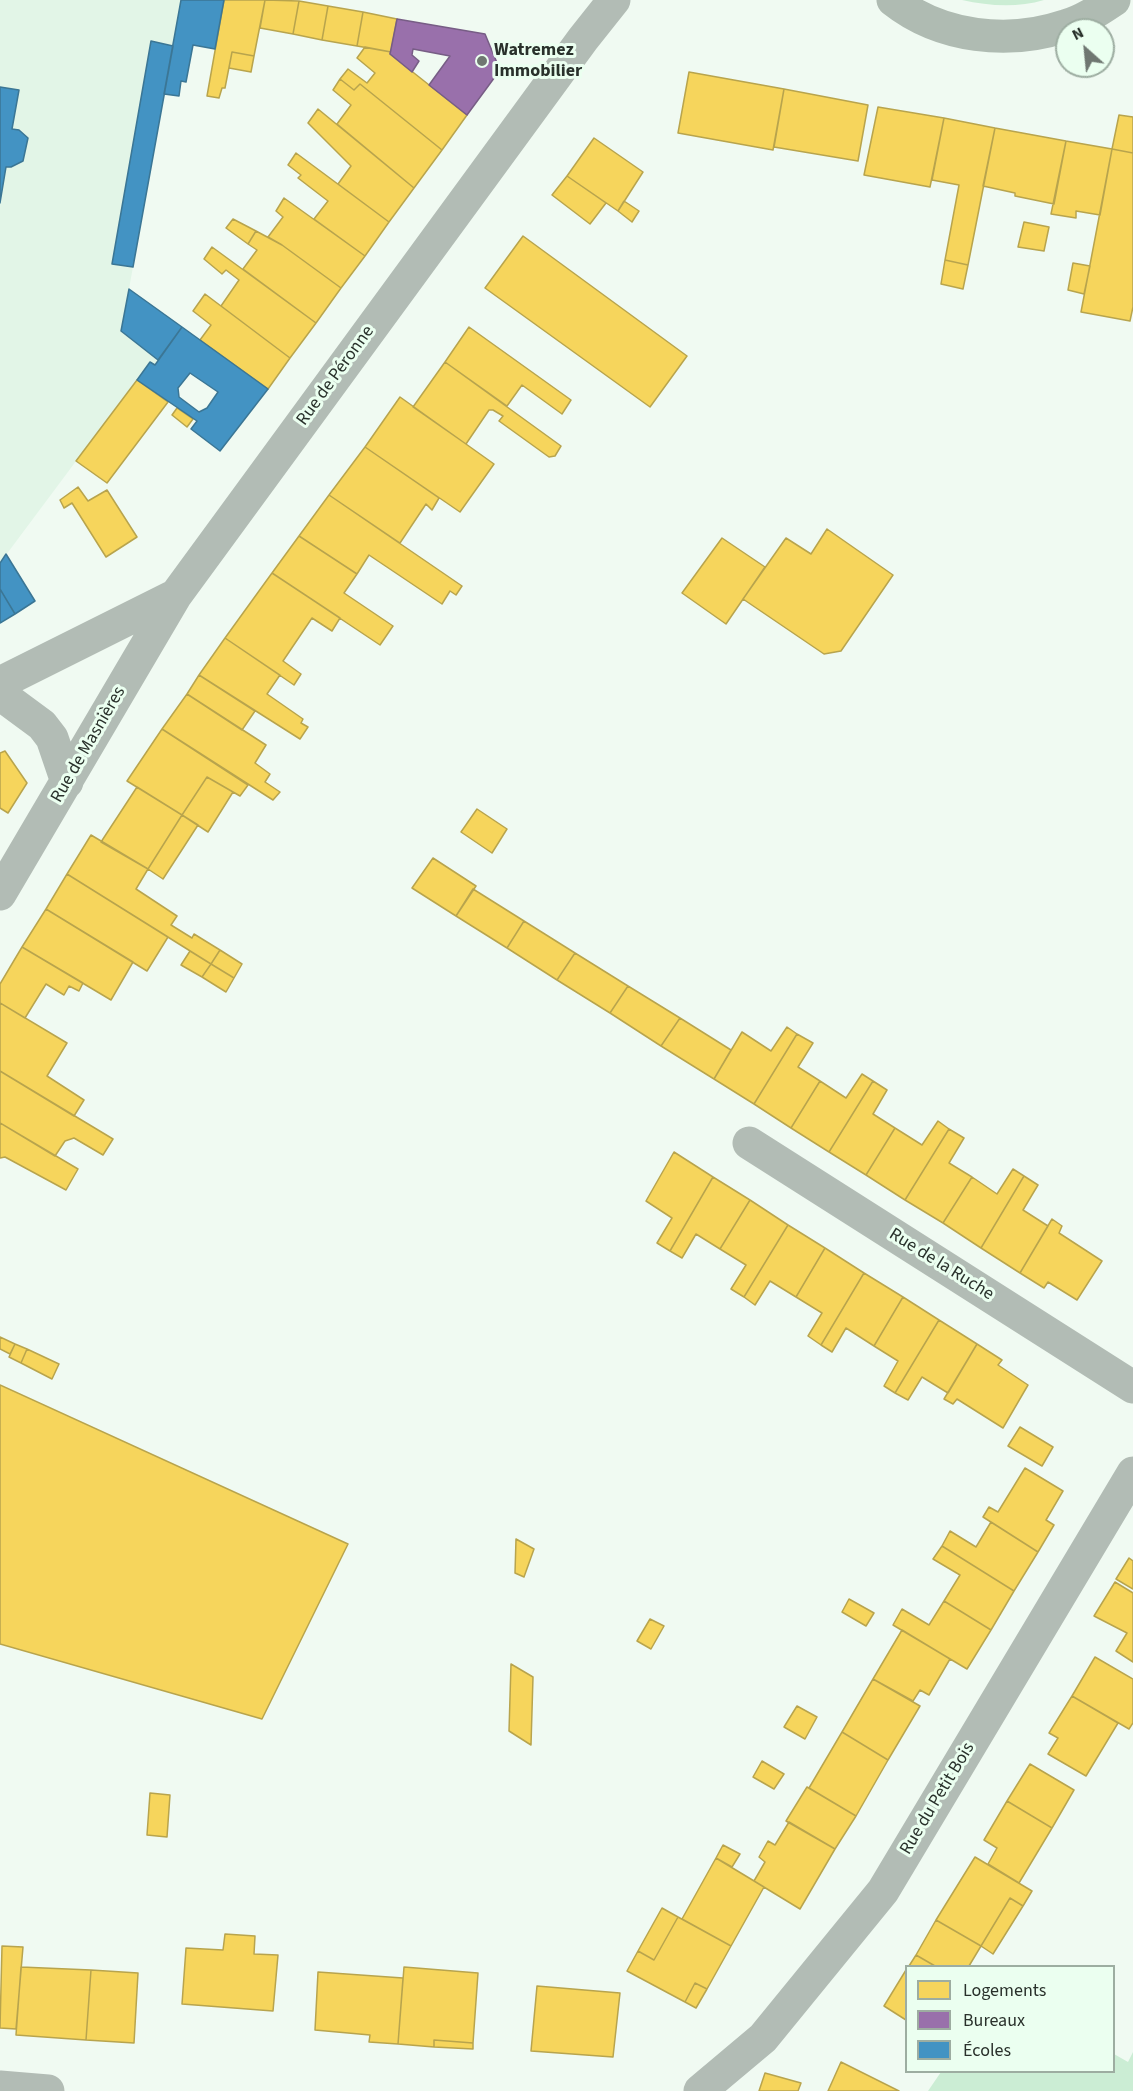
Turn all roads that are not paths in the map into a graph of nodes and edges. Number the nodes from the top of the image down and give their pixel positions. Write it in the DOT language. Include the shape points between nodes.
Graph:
graph roads {
  1 [pos="614,0"];
  2 [pos="893,0"];
  3 [pos="1114,0"];
  4 [pos="176,595"];
  5 [pos="0,683"];
  6 [pos="0,694"];
  7 [pos="67,782"];
  8 [pos="0,894"];
  9 [pos="748,1143"];
  10 [pos="1133,1387"];
  11 [pos="1133,1473"];
  12 [pos="0,2087"];
  13 [pos="48,2091"];
  14 [pos="700,2091"];
  1 -- 4 [label="street, Rue de Péronne"];
  2 -- 3 [label="main road" via="927,20 983,36 1041,33 1068,26"];
  4 -- 5 [label="street, Rue de Péronne"];
  4 -- 7 [label="street, Rue de Masnières"];
  6 -- 7 [label="street" via="42,725 52,738"];
  7 -- 8 [label="street, Rue de Masnières"];
  9 -- 10 [label="street, Rue de la Ruche"];
  11 -- 14 [label="street, Rue du Petit Bois" via="884,1890 763,2038"];
  12 -- 13 [label="street"];
}
